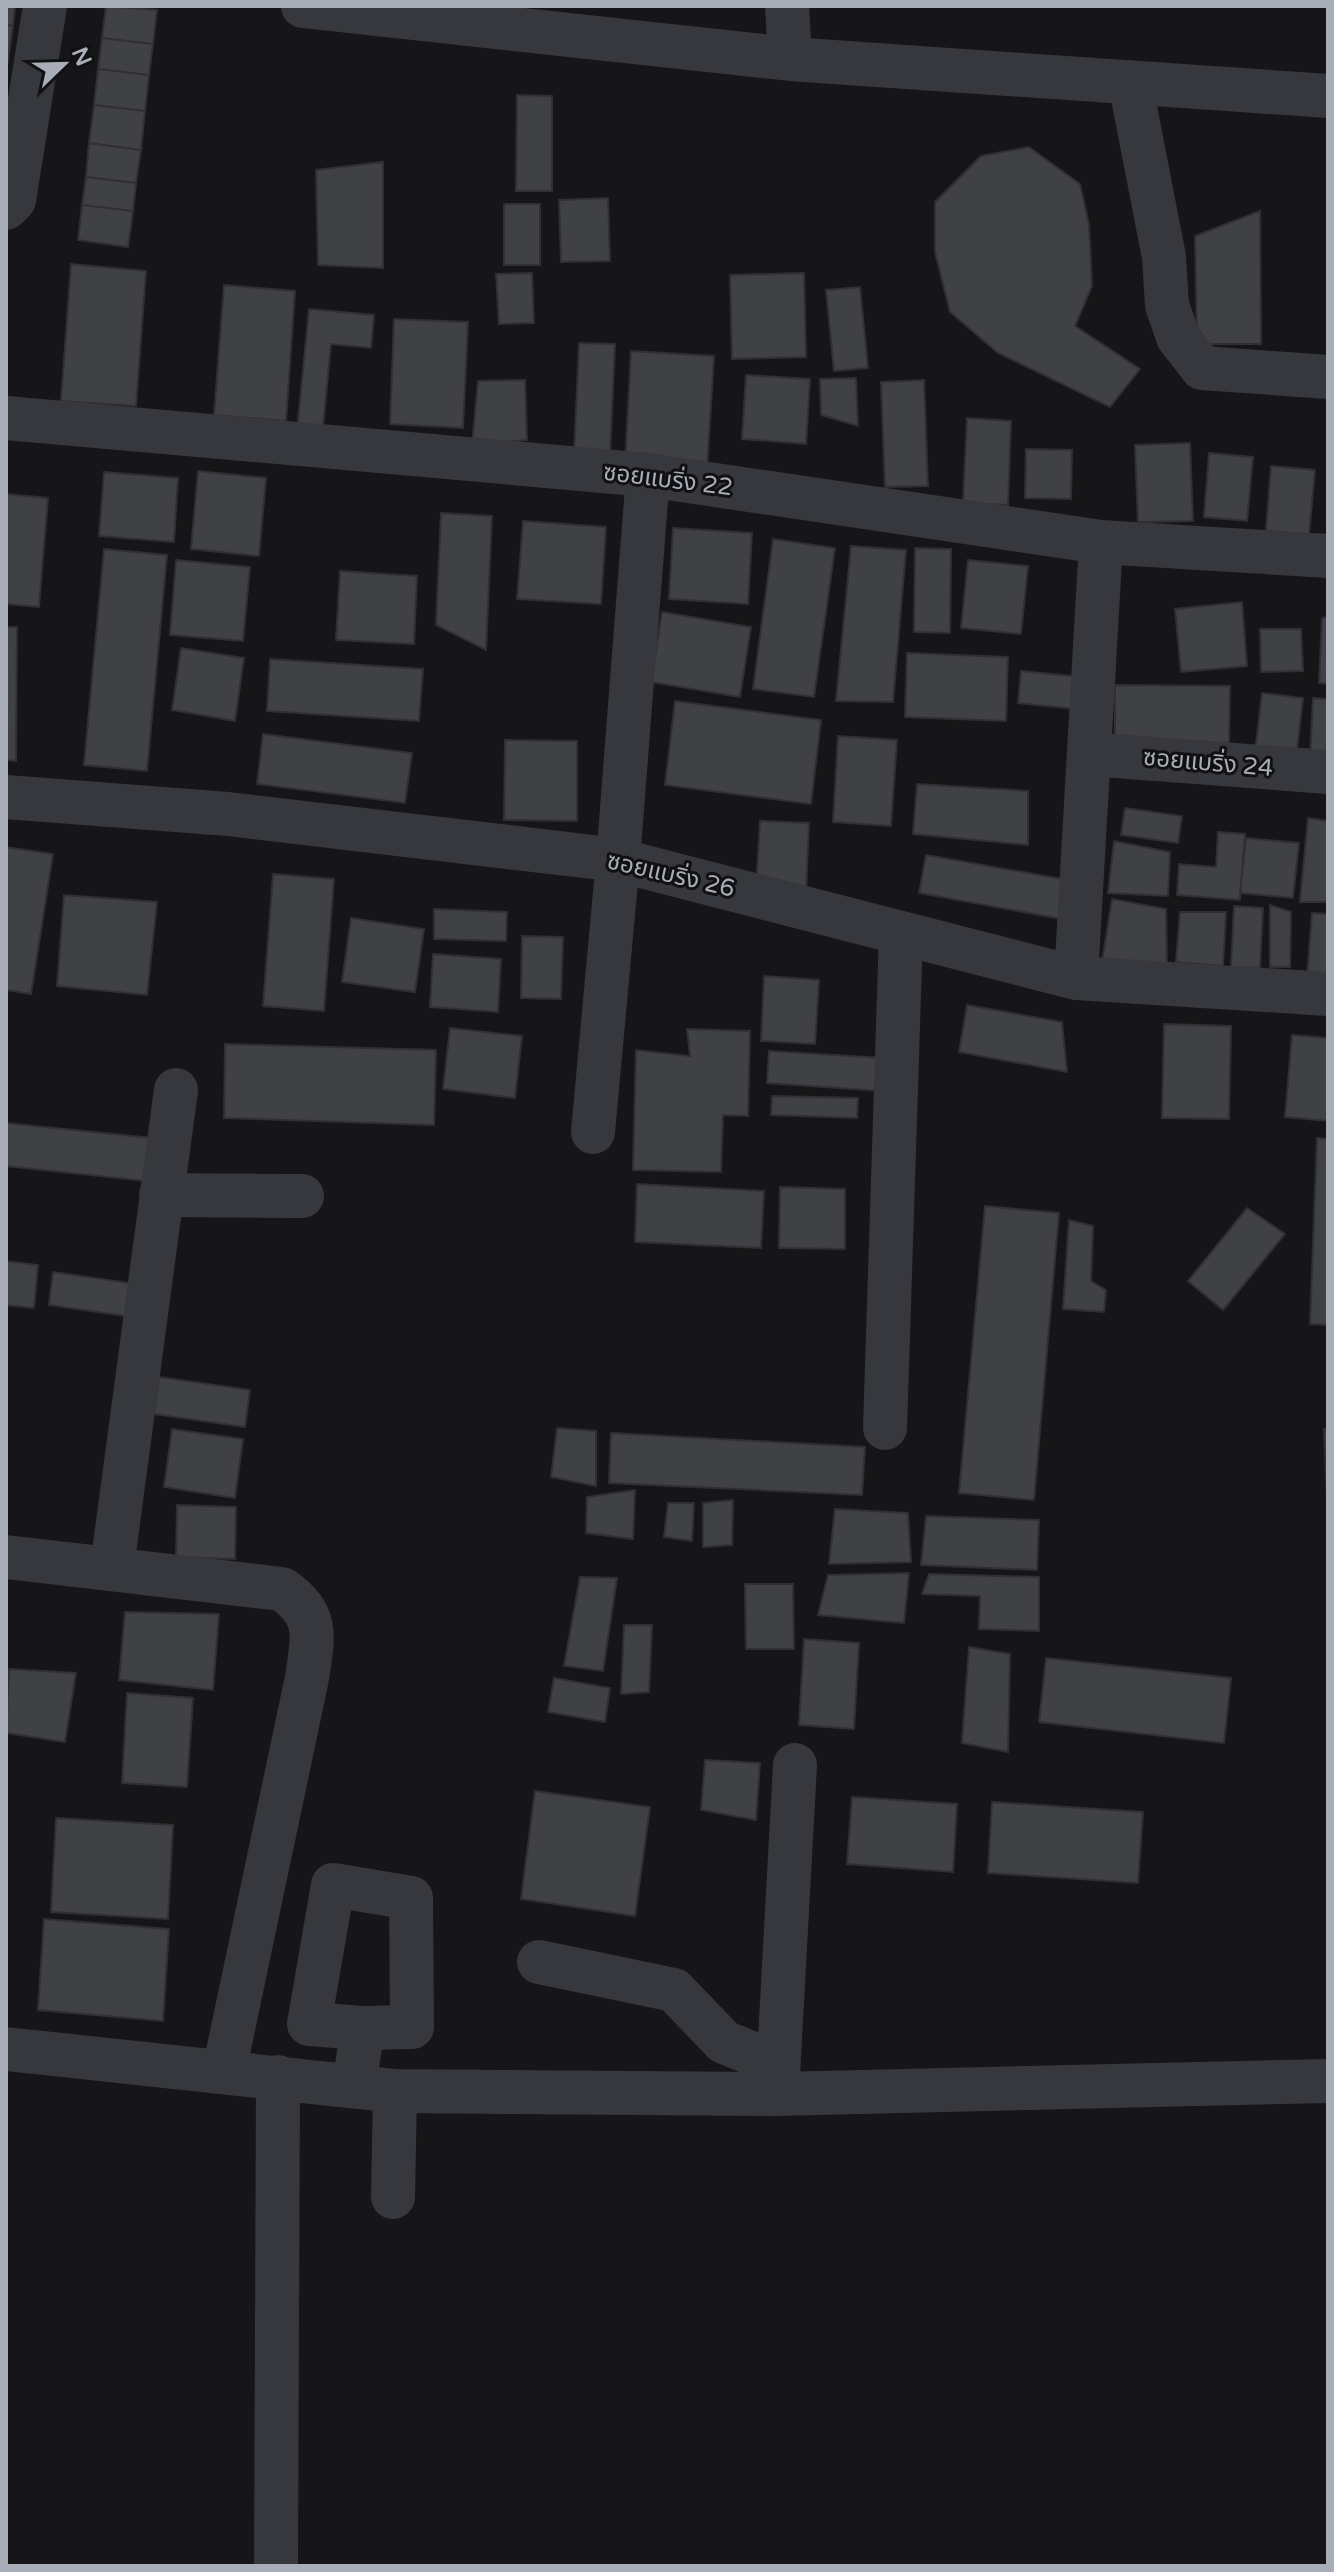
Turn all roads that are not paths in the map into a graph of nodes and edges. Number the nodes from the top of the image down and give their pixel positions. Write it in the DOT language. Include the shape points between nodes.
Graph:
graph roads {
  1 [pos="45,6"];
  2 [pos="303,6"];
  3 [pos="787,6"];
  4 [pos="790,59"];
  5 [pos="1130,82"];
  6 [pos="1328,96"];
  7 [pos="6,208"];
  8 [pos="1328,377"];
  9 [pos="6,418"];
  10 [pos="648,475"];
  11 [pos="1101,542"];
  12 [pos="1328,556"];
  13 [pos="1089,754"];
  14 [pos="1328,772"];
  15 [pos="6,797"];
  16 [pos="618,860"];
  17 [pos="901,933"];
  18 [pos="1076,978"];
  19 [pos="1328,994"];
  20 [pos="176,1090"];
  21 [pos="593,1132"];
  22 [pos="161,1195"];
  23 [pos="302,1196"];
  24 [pos="885,1428"];
  25 [pos="6,1557"];
  26 [pos="112,1567"];
  27 [pos="795,1765"];
  28 [pos="539,1962"];
  29 [pos="363,2028"];
  30 [pos="6,2049"];
  31 [pos="224,2071"];
  32 [pos="278,2077"];
  33 [pos="778,2079"];
  34 [pos="1328,2081"];
  35 [pos="374,2088"];
  36 [pos="393,2197"];
  37 [pos="276,2566"];
  1 -- 7 [label="street" via="14,200"];
  2 -- 4 [label="street"];
  3 -- 4 [label="street"];
  4 -- 5 [label="street"];
  5 -- 6 [label="street"];
  5 -- 8 [label="street" via="1164,257 1167,305 1178,337 1202,368"];
  9 -- 10 [label="street, ซอยแบริ่ง 22"];
  10 -- 11 [label="street, ซอยแบริ่ง 22"];
  10 -- 16 [label="street"];
  11 -- 12 [label="street, ซอยแบริ่ง 22"];
  11 -- 13 [label="street"];
  13 -- 14 [label="street, ซอยแบริ่ง 24"];
  13 -- 18 [label="street"];
  15 -- 16 [label="street, ซอยแบริ่ง 26" via="228,814"];
  16 -- 17 [label="street, ซอยแบริ่ง 26"];
  16 -- 21 [label="street"];
  17 -- 18 [label="street, ซอยแบริ่ง 26"];
  17 -- 24 [label="street"];
  18 -- 19 [label="street, ซอยแบริ่ง 26"];
  20 -- 22 [label="street"];
  22 -- 23 [label="street"];
  22 -- 26 [label="street"];
  25 -- 26 [label="street"];
  26 -- 31 [label="street" via="282,1589 299,1601 314,1635"];
  27 -- 33 [label="street"];
  28 -- 33 [label="street" via="674,1990 724,2042"];
  29 -- 35 [label="street"];
  30 -- 31 [label="street"];
  31 -- 32 [label="street"];
  32 -- 35 [label="street"];
  32 -- 37 [label="street"];
  33 -- 34 [label="street"];
  33 -- 35 [label="street"];
  35 -- 36 [label="street"];
}
